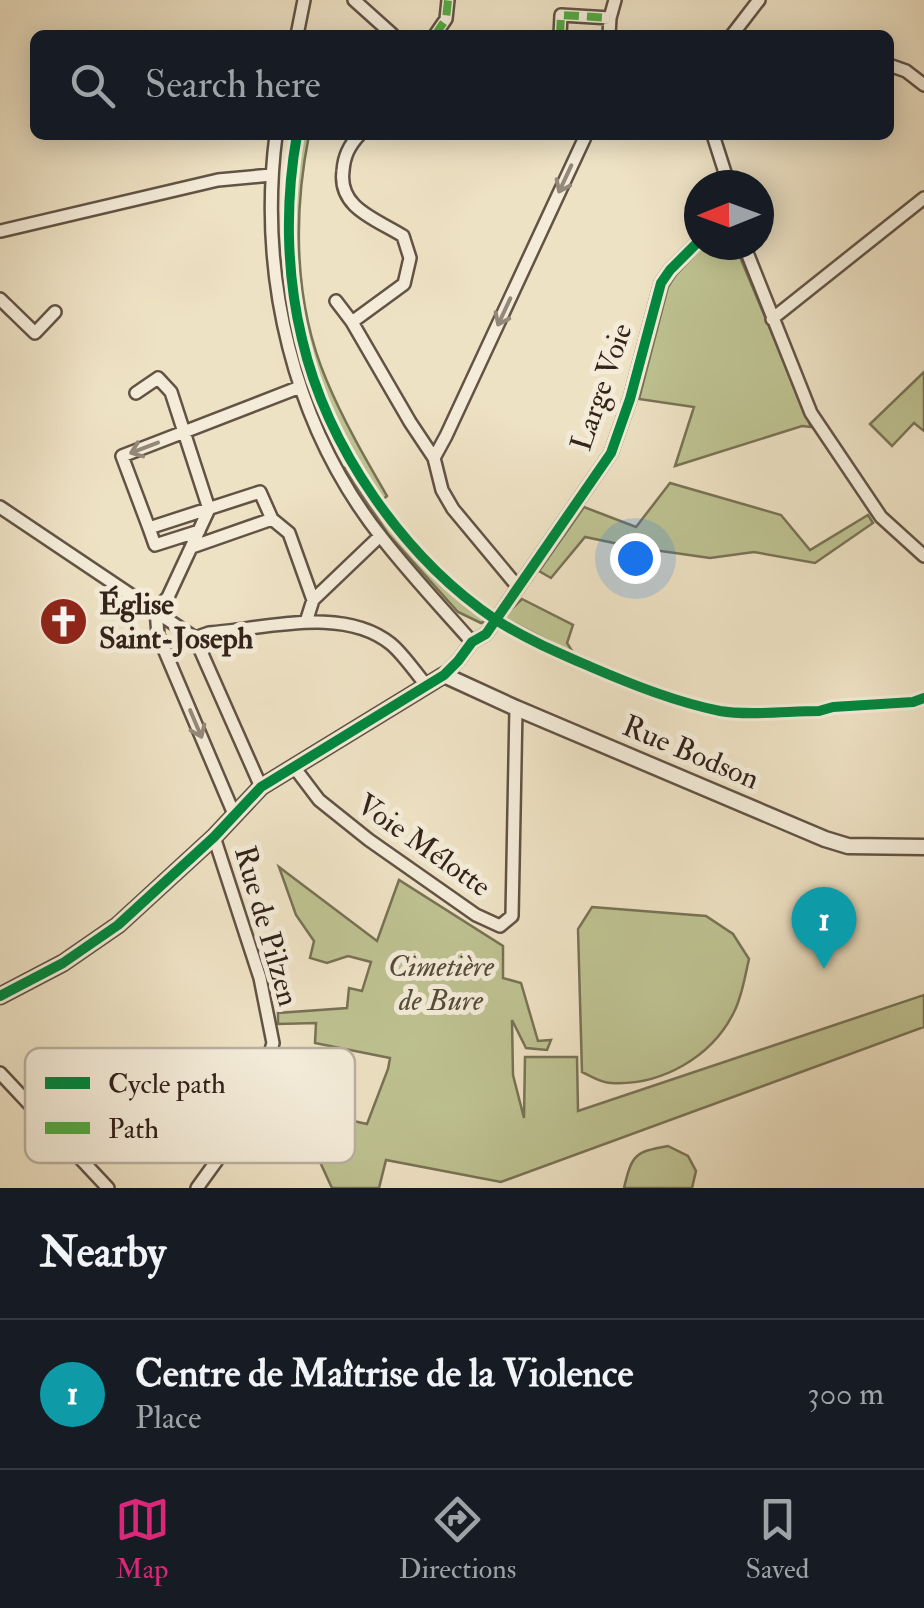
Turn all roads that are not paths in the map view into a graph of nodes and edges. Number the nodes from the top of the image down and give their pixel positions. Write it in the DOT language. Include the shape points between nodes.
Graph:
graph roads {
  1 [pos="304,0"];
  2 [pos="354,0"];
  3 [pos="448,0"];
  4 [pos="615,0"];
  5 [pos="759,0"];
  6 [pos="610,18"];
  7 [pos="298,30"];
  8 [pos="387,30"];
  9 [pos="438,30"];
  10 [pos="560,30"];
  11 [pos="610,30"];
  12 [pos="736,30"];
  13 [pos="894,66"];
  14 [pos="924,84"];
  15 [pos="275,140"];
  16 [pos="355,140"];
  17 [pos="584,140"];
  18 [pos="715,140"];
  19 [pos="724,170"];
  20 [pos="271,174"];
  21 [pos="924,198"];
  22 [pos="0,229"];
  23 [pos="0,238"];
  24 [pos="684,256"];
  25 [pos="750,260"];
  26 [pos="0,299"];
  27 [pos="336,301"];
  28 [pos="55,312"];
  29 [pos="772,319"];
  30 [pos="352,322"];
  31 [pos="300,387"];
  32 [pos="136,393"];
  33 [pos="184,432"];
  34 [pos="434,458"];
  35 [pos="0,506"];
  36 [pos="209,509"];
  37 [pos="272,520"];
  38 [pos="149,528"];
  39 [pos="199,531"];
  40 [pos="380,536"];
  41 [pos="192,547"];
  42 [pos="924,556"];
  43 [pos="518,587"];
  44 [pos="313,600"];
  45 [pos="156,610"];
  46 [pos="306,622"];
  47 [pos="195,638"];
  48 [pos="472,642"];
  49 [pos="444,675"];
  50 [pos="426,686"];
  51 [pos="516,708"];
  52 [pos="294,767"];
  53 [pos="262,787"];
  54 [pos="234,814"];
  55 [pos="214,837"];
  56 [pos="924,847"];
  57 [pos="0,996"];
  58 [pos="272,1048"];
  59 [pos="0,1073"];
  60 [pos="25,1100"];
  61 [pos="85,1163"];
  62 [pos="215,1163"];
  63 [pos="108,1188"];
  64 [pos="197,1188"];
  1 -- 7 [label="street"];
  2 -- 8 [label="street"];
  3 -- 9 [label="street"];
  4 -- 6 [label="street"];
  5 -- 12 [label="street"];
  6 -- 10 [label="street" via="561,16"];
  6 -- 11 [label="street"];
  13 -- 14 [label="street"];
  15 -- 20 [label="street"];
  16 -- 30 [label="street" via="346,155 345,196 404,236 410,258 404,284"];
  17 -- 34 [label="street, one-way"];
  18 -- 19 [label="street"];
  20 -- 22 [label="street"];
  20 -- 31 [label="street" via="276,284"];
  21 -- 29 [label="street"];
  22 -- 23 [label="street"];
  24 -- 43 [label="street, Large Voie" via="661,283 612,453"];
  25 -- 29 [label="street"];
  26 -- 28 [label="street" via="35,333"];
  27 -- 30 [label="street"];
  29 -- 42 [label="street" via="811,414 881,517"];
  30 -- 34 [label="street"];
  31 -- 33 [label="street"];
  31 -- 40 [label="street" via="342,478"];
  32 -- 33 [label="street" via="158,378 172,392"];
  33 -- 36 [label="street"];
  33 -- 38 [label="street, one-way" via="122,456"];
  34 -- 43 [label="street" via="453,509"];
  35 -- 45 [label="street"];
  36 -- 37 [label="street" via="260,492"];
  36 -- 38 [label="street"];
  36 -- 39 [label="street"];
  37 -- 41 [label="street"];
  37 -- 44 [label="street" via="289,532"];
  38 -- 39 [label="street" via="155,546"];
  39 -- 41 [label="street"];
  40 -- 44 [label="street"];
  40 -- 48 [label="street"];
  41 -- 45 [label="street"];
  43 -- 48 [label="street, Large Voie" via="486,634"];
  44 -- 46 [label="street"];
  45 -- 47 [label="street"];
  45 -- 54 [label="street, one-way" via="158,634"];
  46 -- 47 [label="street"];
  46 -- 50 [label="street" via="354,625 390,644"];
  47 -- 53 [label="street"];
  48 -- 49 [label="street, Large Voie"];
  49 -- 50 [label="street"];
  49 -- 51 [label="street, Rue Bodson"];
  50 -- 52 [label="street"];
  51 -- 52 [label="street, Voie Mélotte" via="512,916 500,926 368,840 319,800"];
  51 -- 56 [label="street, Rue Bodson" via="826,839 848,846"];
  52 -- 53 [label="street"];
  53 -- 54 [label="street"];
  54 -- 55 [label="street"];
  55 -- 57 [label="street" via="118,925"];
  55 -- 58 [label="street, Rue de Pilzen" via="260,978"];
  59 -- 60 [label="street"];
  61 -- 63 [label="street"];
  62 -- 64 [label="street, Rue de Pilzen"];
}
